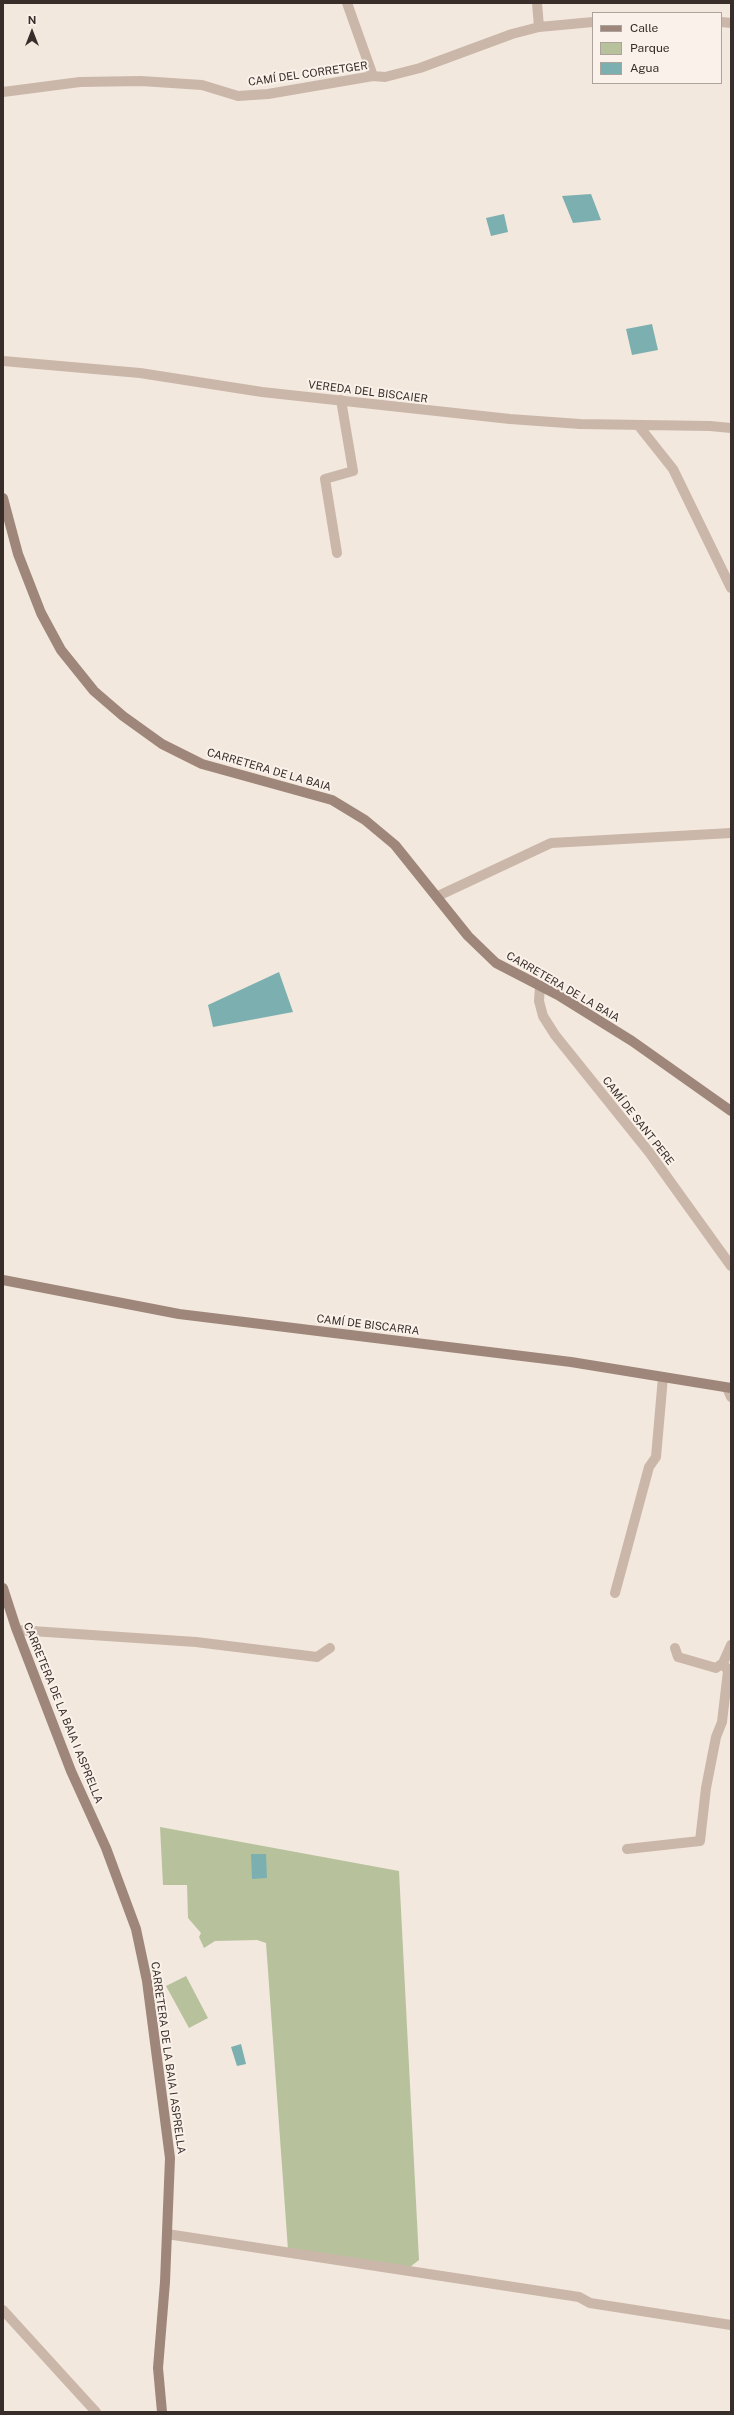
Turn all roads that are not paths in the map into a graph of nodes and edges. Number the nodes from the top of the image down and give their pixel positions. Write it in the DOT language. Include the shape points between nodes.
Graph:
graph roads {
  1 [pos="348,3"];
  2 [pos="538,3"];
  3 [pos="592,22"];
  4 [pos="539,27"];
  5 [pos="373,76"];
  6 [pos="3,92"];
  7 [pos="3,361"];
  8 [pos="341,400"];
  9 [pos="638,425"];
  10 [pos="731,428"];
  11 [pos="3,498"];
  12 [pos="337,553"];
  13 [pos="731,588"];
  14 [pos="731,833"];
  15 [pos="438,896"];
  16 [pos="540,986"];
  17 [pos="731,1111"];
  18 [pos="731,1266"];
  19 [pos="3,1273"];
  20 [pos="3,1281"];
  21 [pos="663,1377"];
  22 [pos="730,1391"];
  23 [pos="3,1588"];
  24 [pos="615,1593"];
  25 [pos="17,1630"];
  26 [pos="731,1645"];
  27 [pos="330,1648"];
  28 [pos="675,1648"];
  29 [pos="723,1663"];
  30 [pos="627,1849"];
  31 [pos="167,2234"];
  32 [pos="3,2310"];
  33 [pos="731,2324"];
  34 [pos="96,2412"];
  35 [pos="162,2412"];
  1 -- 5 [label="street"];
  2 -- 4 [label="street"];
  3 -- 4 [label="street, CAMÍ DEL CORRETGER"];
  4 -- 5 [label="street, CAMÍ DEL CORRETGER" via="512,34 420,68 385,77"];
  5 -- 6 [label="street, CAMÍ DEL CORRETGER" via="268,94 238,96 202,85 141,81 80,82"];
  7 -- 8 [label="street, VEREDA DEL BISCAIER" via="140,372 262,392"];
  8 -- 9 [label="street, VEREDA DEL BISCAIER" via="510,419"];
  8 -- 12 [label="street" via="353,471 325,479"];
  9 -- 10 [label="street, VEREDA DEL BISCAIER"];
  9 -- 13 [label="street" via="673,469"];
  11 -- 15 [label="main road, CARRETERA DE LA BAIA" via="18,554 41,613 61,650 94,691 162,744 202,764 332,800 365,820 395,845"];
  14 -- 15 [label="street" via="551,843"];
  15 -- 16 [label="main road, CARRETERA DE LA BAIA" via="468,936 496,963"];
  16 -- 17 [label="main road, CARRETERA DE LA BAIA" via="632,1041"];
  16 -- 18 [label="street, CAMÍ DE SANT PERE" via="539,1001 543,1016 555,1035 649,1152"];
  19 -- 20 [label="main road"];
  20 -- 21 [label="main road, CAMÍ DE BISCARRA" via="179,1314 571,1362"];
  21 -- 22 [label="main road, CAMÍ DE BISCARRA"];
  21 -- 24 [label="street" via="656,1457 649,1467"];
  23 -- 25 [label="main road, CARRETERA DE LA BAIA I ASPRELLA"];
  25 -- 27 [label="street" via="196,1642 317,1657"];
  25 -- 31 [label="main road, CARRETERA DE LA BAIA I ASPRELLA" via="71,1770 106,1848 136,1929 155,2035 170,2158"];
  26 -- 29 [label="street"];
  28 -- 29 [label="street" via="678,1657 716,1668"];
  29 -- 30 [label="street" via="728,1671 722,1722 716,1737 706,1788 700,1841"];
  31 -- 33 [label="street" via="572,2296 590,2303"];
  31 -- 35 [label="main road, CARRETERA DE LA BAIA I ASPRELLA" via="158,2368"];
  32 -- 34 [label="street"];
}
